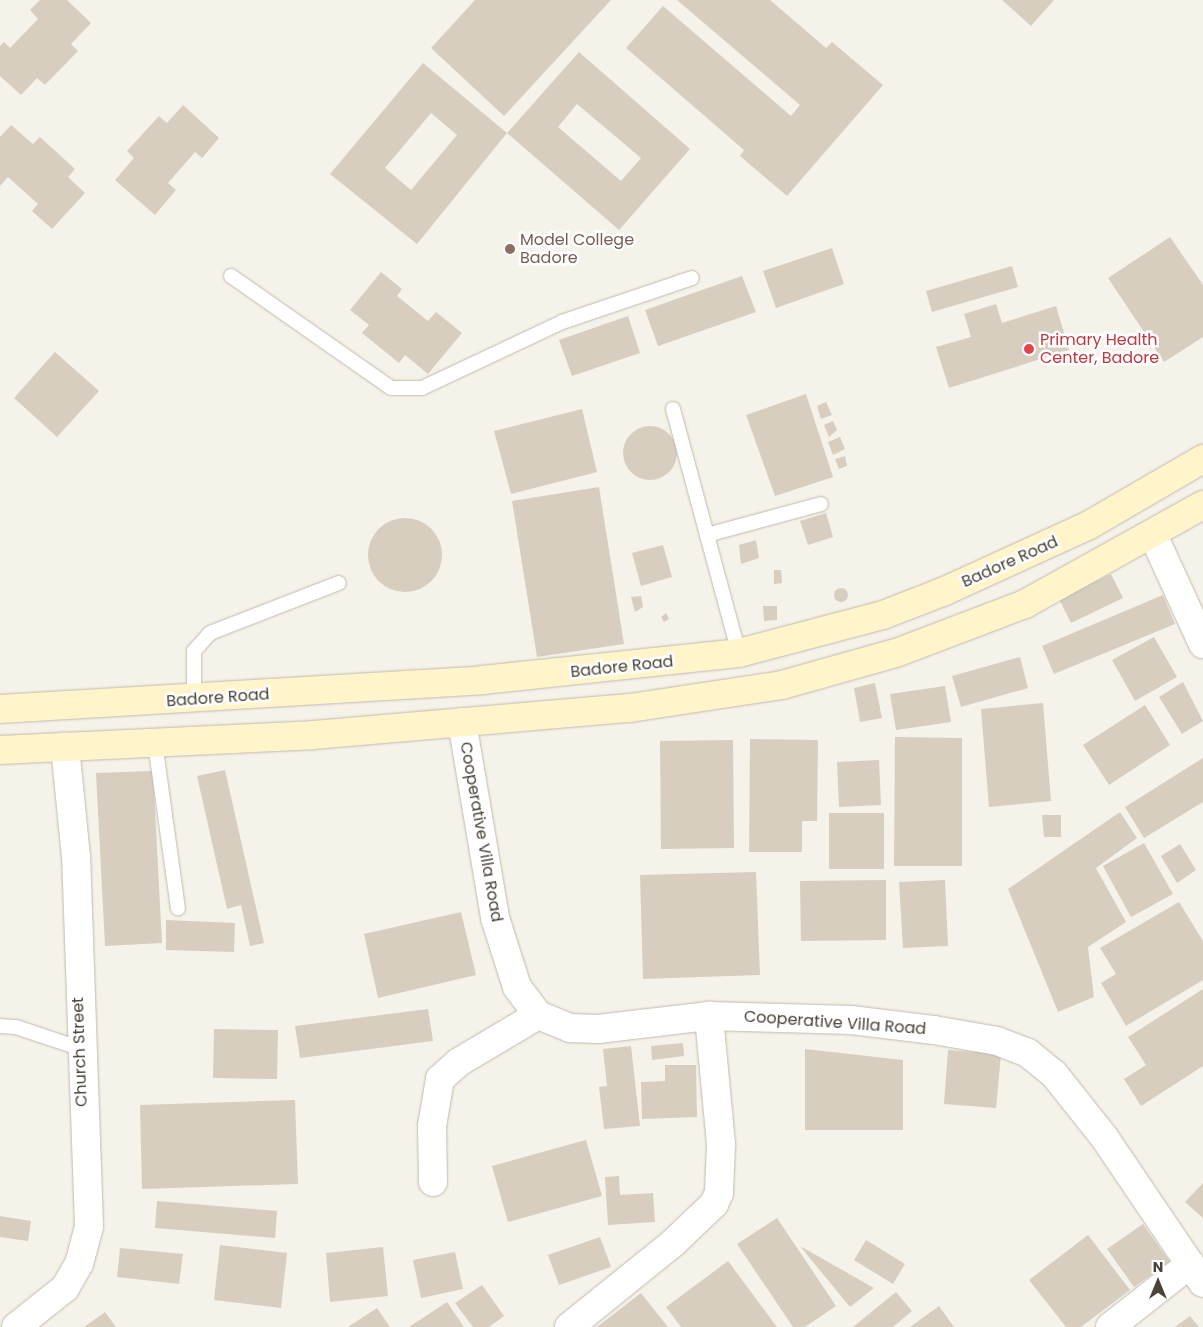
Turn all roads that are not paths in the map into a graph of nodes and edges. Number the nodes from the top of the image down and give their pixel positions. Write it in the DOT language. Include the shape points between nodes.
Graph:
graph roads {
  1 [pos="231,276"];
  2 [pos="692,278"];
  3 [pos="673,409"];
  4 [pos="1203,459"];
  5 [pos="821,504"];
  6 [pos="1203,505"];
  7 [pos="707,534"];
  8 [pos="1153,534"];
  9 [pos="339,583"];
  10 [pos="1203,644"];
  11 [pos="739,653"];
  12 [pos="702,659"];
  13 [pos="708,697"];
  14 [pos="194,700"];
  15 [pos="0,709"];
  16 [pos="462,722"];
  17 [pos="154,743"];
  18 [pos="65,747"];
  19 [pos="0,750"];
  20 [pos="178,908"];
  21 [pos="538,1015"];
  22 [pos="709,1016"];
  23 [pos="0,1026"];
  24 [pos="79,1048"];
  25 [pos="433,1182"];
  26 [pos="1199,1275"];
  27 [pos="16,1327"];
  28 [pos="569,1327"];
  29 [pos="1110,1327"];
  1 -- 2 [label="lane" via="391,388 422,388 562,322"];
  3 -- 7 [label="lane"];
  4 -- 11 [label="main road, Badore Road" via="1089,525 946,591 883,615"];
  5 -- 7 [label="lane"];
  6 -- 8 [label="main road"];
  7 -- 11 [label="lane"];
  8 -- 10 [label="street"];
  8 -- 13 [label="main road" via="1025,604 952,632 782,685"];
  9 -- 14 [label="lane" via="210,633 194,651"];
  11 -- 12 [label="main road, Badore Road"];
  12 -- 13 [label="main road"];
  12 -- 14 [label="main road, Badore Road" via="482,680"];
  13 -- 16 [label="main road"];
  14 -- 15 [label="main road, Badore Road"];
  16 -- 17 [label="main road"];
  16 -- 21 [label="street, Cooperative Villa Road" via="495,918 517,987"];
  17 -- 18 [label="main road"];
  17 -- 20 [label="lane"];
  18 -- 19 [label="main road"];
  18 -- 24 [label="street, Church Street" via="76,857"];
  21 -- 22 [label="street, Cooperative Villa Road" via="570,1028 598,1029"];
  21 -- 25 [label="street" via="459,1062 440,1078 432,1126"];
  22 -- 26 [label="street, Cooperative Villa Road" via="777,1015 934,1030 997,1041 1028,1053 1054,1074 1104,1137"];
  22 -- 28 [label="street" via="722,1152 719,1193 714,1204 673,1243"];
  23 -- 24 [label="lane" via="16,1027"];
  24 -- 27 [label="street, Church Street" via="89,1226 86,1245 65,1288"];
  26 -- 29 [label="street"];
}
